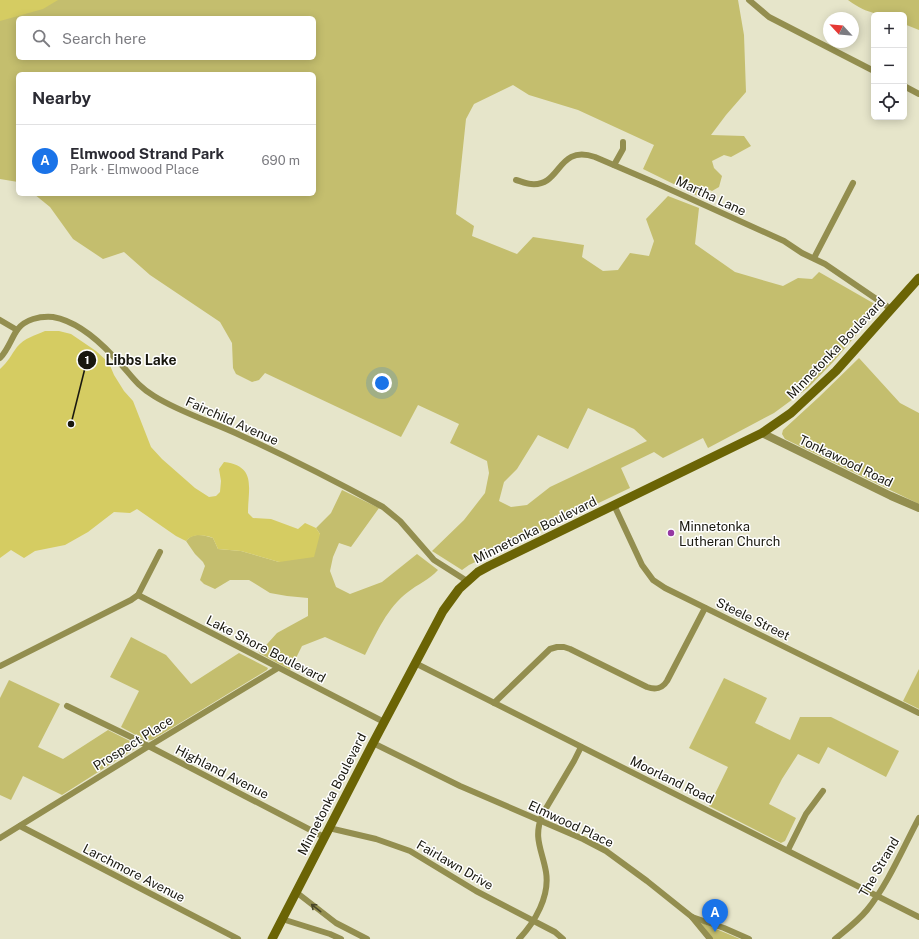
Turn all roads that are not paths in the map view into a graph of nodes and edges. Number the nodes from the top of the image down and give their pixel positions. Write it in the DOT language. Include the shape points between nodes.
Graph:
graph roads {
  1 [pos="749,0"];
  2 [pos="871,69"];
  3 [pos="907,88"];
  4 [pos="919,94"];
  5 [pos="623,142"];
  6 [pos="614,165"];
  7 [pos="516,180"];
  8 [pos="853,183"];
  9 [pos="814,258"];
  10 [pos="919,278"];
  11 [pos="891,309"];
  12 [pos="0,320"];
  13 [pos="17,330"];
  14 [pos="0,358"];
  15 [pos="762,433"];
  16 [pos="614,505"];
  17 [pos="919,508"];
  18 [pos="160,552"];
  19 [pos="467,581"];
  20 [pos="138,595"];
  21 [pos="706,608"];
  22 [pos="415,663"];
  23 [pos="0,666"];
  24 [pos="278,668"];
  25 [pos="494,703"];
  26 [pos="67,706"];
  27 [pos="919,713"];
  28 [pos="384,722"];
  29 [pos="373,743"];
  30 [pos="148,746"];
  31 [pos="581,747"];
  32 [pos="823,791"];
  33 [pos="919,818"];
  34 [pos="540,821"];
  35 [pos="20,826"];
  36 [pos="329,828"];
  37 [pos="324,837"];
  38 [pos="0,838"];
  39 [pos="788,850"];
  40 [pos="296,892"];
  41 [pos="877,896"];
  42 [pos="692,917"];
  43 [pos="919,917"];
  44 [pos="282,919"];
  45 [pos="533,921"];
  46 [pos="238,939"];
  47 [pos="272,939"];
  48 [pos="341,939"];
  49 [pos="367,939"];
  50 [pos="519,939"];
  51 [pos="563,939"];
  52 [pos="710,939"];
  53 [pos="749,939"];
  54 [pos="835,939"];
  1 -- 2 [label="street" via="769,17"];
  3 -- 4 [label="street"];
  5 -- 6 [label="street" via="623,149"];
  6 -- 7 [label="street, Martha Lane" via="586,154 578,154 563,162 547,180 531,184"];
  6 -- 9 [label="street, Martha Lane" via="664,186"];
  8 -- 9 [label="street"];
  9 -- 11 [label="street, Martha Lane"];
  10 -- 11 [label="main road, Minnetonka Boulevard"];
  11 -- 15 [label="main road, Minnetonka Boulevard" via="836,371 791,413"];
  12 -- 13 [label="street"];
  13 -- 14 [label="street"];
  13 -- 19 [label="street, Fairchild Avenue" via="23,324 40,317 62,319 74,324 114,356 140,387 174,408 243,436 384,507 400,521 434,560"];
  15 -- 16 [label="main road, Minnetonka Boulevard"];
  15 -- 17 [label="street, Tonkawood Road"];
  16 -- 19 [label="main road, Minnetonka Boulevard" via="489,566"];
  16 -- 21 [label="street, Steele Street" via="642,565 653,580 667,590"];
  18 -- 20 [label="street"];
  19 -- 22 [label="main road, Minnetonka Boulevard" via="451,598"];
  20 -- 23 [label="street"];
  20 -- 24 [label="street, Lake Shore Boulevard"];
  21 -- 25 [label="street" via="667,681 659,688 647,687 570,648 556,647 544,653"];
  21 -- 27 [label="street, Steele Street"];
  22 -- 25 [label="street, Moorland Road"];
  22 -- 28 [label="main road, Minnetonka Boulevard"];
  24 -- 28 [label="street, Lake Shore Boulevard"];
  24 -- 30 [label="street, Prospect Place"];
  25 -- 31 [label="street, Moorland Road"];
  26 -- 30 [label="street, Highland Avenue"];
  28 -- 29 [label="main road, Minnetonka Boulevard"];
  29 -- 34 [label="street, Elmwood Place" via="460,786"];
  29 -- 36 [label="main road, Minnetonka Boulevard"];
  30 -- 35 [label="street, Prospect Place"];
  30 -- 37 [label="street, Highland Avenue"];
  31 -- 34 [label="street"];
  31 -- 39 [label="street, Moorland Road"];
  32 -- 39 [label="street" via="806,814"];
  33 -- 41 [label="street, The Strand"];
  34 -- 42 [label="street, Elmwood Place" via="606,851"];
  34 -- 45 [label="street" via="537,831 547,881 543,900"];
  35 -- 38 [label="street, Prospect Place"];
  35 -- 46 [label="street, Larchmore Avenue"];
  36 -- 37 [label="main road, Minnetonka Boulevard"];
  36 -- 45 [label="street, Fairlawn Drive" via="376,839 410,851 476,891"];
  37 -- 40 [label="main road, Minnetonka Boulevard"];
  39 -- 41 [label="street, Moorland Road"];
  40 -- 44 [label="main road, Minnetonka Boulevard"];
  49 -- 40 [label="street, one-way" via="336,923"];
  41 -- 43 [label="street, Moorland Road"];
  41 -- 54 [label="street, The Strand" via="866,912"];
  42 -- 52 [label="street"];
  42 -- 53 [label="street, Elmwood Place"];
  44 -- 47 [label="main road, Minnetonka Boulevard"];
  44 -- 48 [label="street"];
  45 -- 50 [label="street"];
  45 -- 51 [label="street, Fairlawn Drive"];
}
